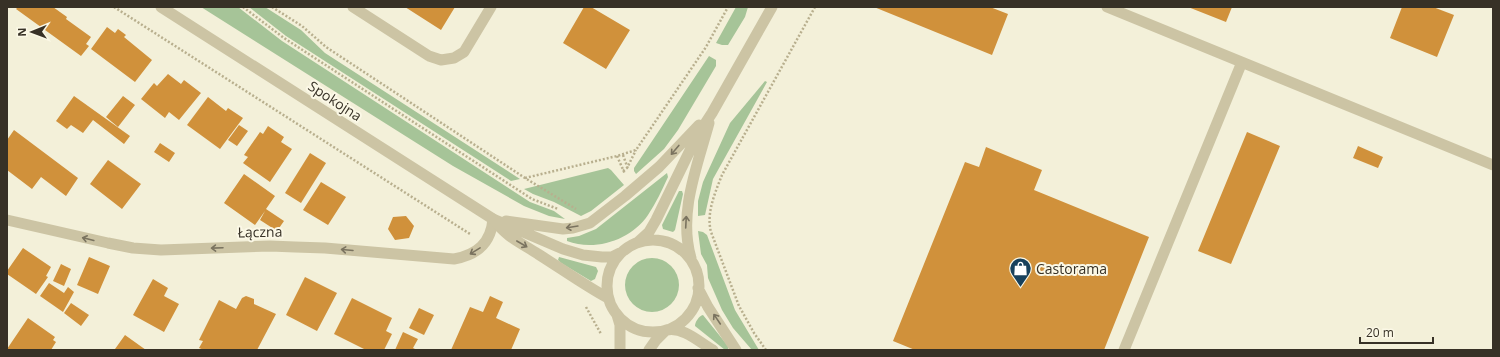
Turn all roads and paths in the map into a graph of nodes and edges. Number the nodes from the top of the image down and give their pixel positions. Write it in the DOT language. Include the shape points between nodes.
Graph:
graph roads {
  1 [pos="114,7"];
  2 [pos="162,7"];
  3 [pos="243,7"];
  4 [pos="272,7"];
  5 [pos="353,7"];
  6 [pos="491,7"];
  7 [pos="728,7"];
  8 [pos="772,7"];
  9 [pos="815,7"];
  10 [pos="1107,7"];
  11 [pos="1242,62"];
  12 [pos="712,113"];
  13 [pos="636,150"];
  14 [pos="1493,165"];
  15 [pos="627,168"];
  16 [pos="494,219"];
  17 [pos="7,220"];
  18 [pos="576,227"];
  19 [pos="638,242"];
  20 [pos="485,243"];
  21 [pos="620,253"];
  22 [pos="691,261"];
  23 [pos="698,288"];
  24 [pos="608,298"];
  25 [pos="586,307"];
  26 [pos="617,314"];
  27 [pos="666,330"];
  28 [pos="601,334"];
  29 [pos="699,346"];
  30 [pos="620,350"];
  31 [pos="649,350"];
  32 [pos="713,350"];
  33 [pos="736,350"];
  34 [pos="766,350"];
  35 [pos="1124,350"];
  1 -- 20 [label="path"];
  2 -- 16 [label="street, Spokojna"];
  3 -- 18 [label="path" via="284,38 532,199 572,216"];
  4 -- 13 [label="path" via="302,26 326,47 525,178"];
  5 -- 6 [label="street" via="429,56 441,60 454,58 464,52"];
  7 -- 13 [label="path" via="706,47"];
  8 -- 12 [label="street"];
  9 -- 34 [label="path" via="722,175 709,219 711,232 739,306"];
  10 -- 11 [label="street"];
  11 -- 14 [label="street"];
  11 -- 35 [label="street"];
  12 -- 18 [label="street, one-way" via="641,182 590,223"];
  12 -- 19 [label="street" via="689,150 656,220 649,232"];
  22 -- 12 [label="street, one-way" via="686,233 687,210"];
  13 -- 15 [label="path"];
  18 -- 16 [label="street, one-way" via="558,228"];
  16 -- 20 [label="street, Łączna"];
  16 -- 21 [label="street, Spokojna" via="583,255 612,257"];
  16 -- 24 [label="street, Spokojna, one-way" via="501,229 515,240"];
  20 -- 17 [label="street, Łączna, one-way" via="472,254 454,259 270,246 161,250 133,248"];
  19 -- 21 [label="street"];
  19 -- 22 [label="street" via="655,240 668,243 681,250"];
  21 -- 24 [label="street" via="612,264 608,276"];
  22 -- 23 [label="street" via="698,277"];
  23 -- 27 [label="street" via="696,300 683,321"];
  33 -- 23 [label="street, one-way"];
  24 -- 26 [label="street"];
  25 -- 28 [label="path"];
  26 -- 27 [label="street" via="625,322 643,331"];
  26 -- 30 [label="street" via="620,325"];
  27 -- 29 [label="street" via="681,331"];
  27 -- 31 [label="street"];
  29 -- 32 [label="street"];
}
